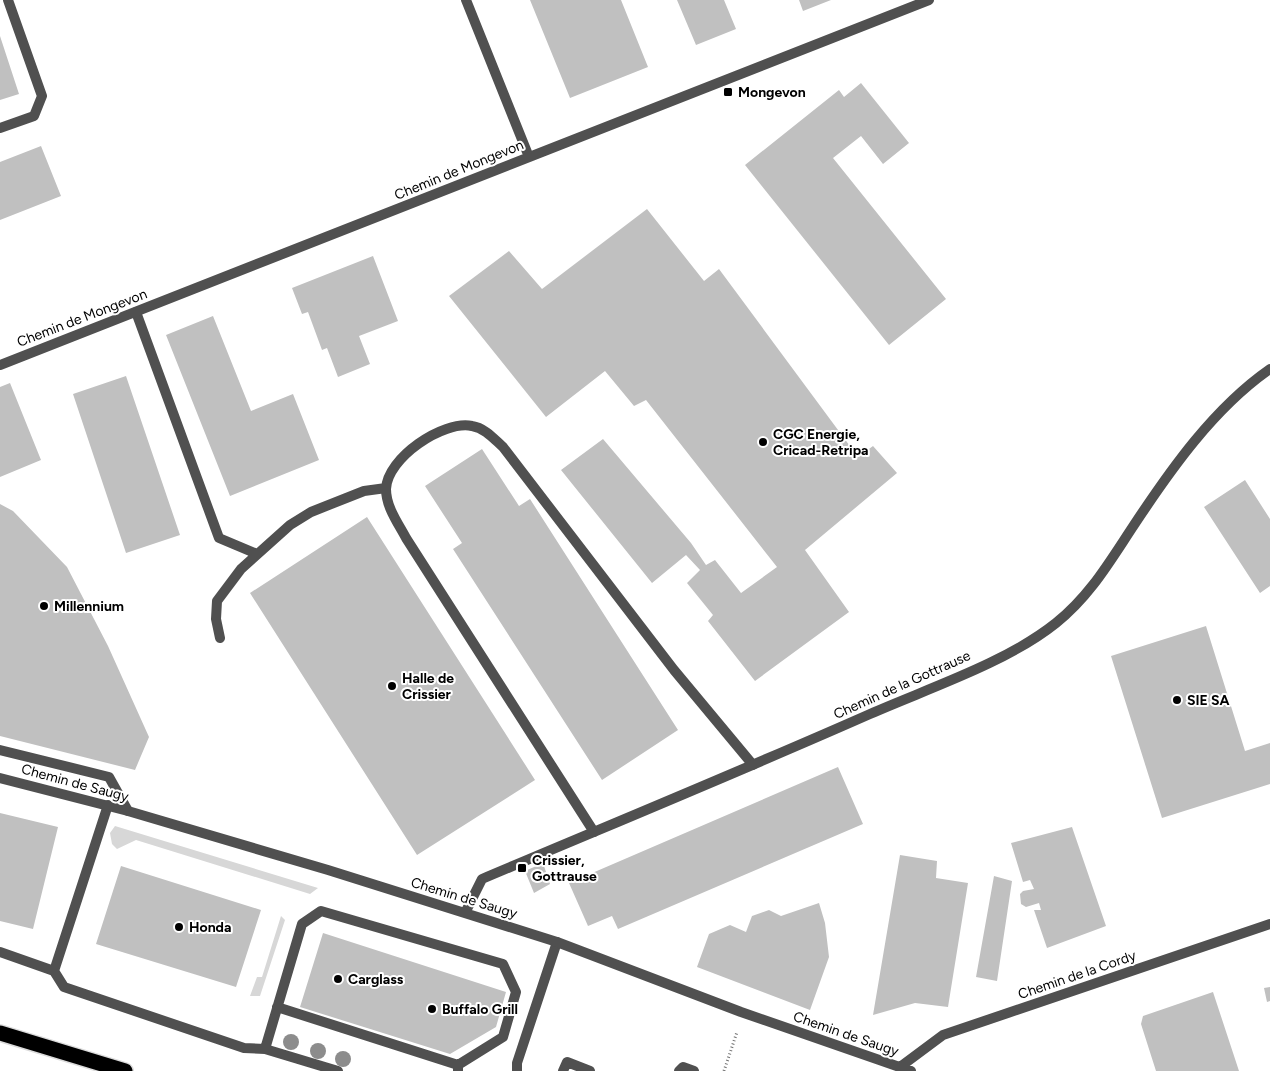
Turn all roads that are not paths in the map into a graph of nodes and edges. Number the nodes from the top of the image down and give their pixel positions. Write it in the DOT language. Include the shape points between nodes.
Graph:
graph roads {
  1 [pos="8,0"];
  2 [pos="466,0"];
  3 [pos="929,0"];
  4 [pos="0,128"];
  5 [pos="529,157"];
  6 [pos="136,312"];
  7 [pos="0,365"];
  8 [pos="1270,369"];
  9 [pos="386,488"];
  10 [pos="257,554"];
  11 [pos="220,638"];
  12 [pos="0,750"];
  13 [pos="753,765"];
  14 [pos="0,778"];
  15 [pos="108,806"];
  16 [pos="128,811"];
  17 [pos="594,832"];
  18 [pos="466,913"];
  19 [pos="1270,924"];
  20 [pos="557,942"];
  21 [pos="0,952"];
  22 [pos="54,970"];
  23 [pos="277,1006"];
  24 [pos="0,1034"];
  25 [pos="265,1049"];
  26 [pos="565,1067"];
  27 [pos="458,1068"];
  28 [pos="899,1069"];
  29 [pos="583,1070"];
  30 [pos="125,1071"];
  31 [pos="338,1071"];
  32 [pos="517,1071"];
  33 [pos="679,1071"];
  34 [pos="694,1071"];
  35 [pos="911,1071"];
  1 -- 4 [label="street" via="42,96 34,116"];
  2 -- 5 [label="street"];
  3 -- 5 [label="street, Chemin de Mongevon"];
  5 -- 6 [label="street, Chemin de Mongevon"];
  6 -- 7 [label="street, Chemin de Mongevon"];
  6 -- 10 [label="street" via="219,538"];
  8 -- 13 [label="street, Chemin de la Gottrause" via="1246,388 1192,445 1146,506 1094,586 1058,622 1010,653"];
  9 -- 10 [label="street" via="364,491 311,512 290,525"];
  9 -- 13 [label="street" via="398,462 410,448 422,441 458,426 472,426 485,431 503,447 668,663"];
  9 -- 17 [label="street" via="390,510 406,538"];
  10 -- 11 [label="street" via="232,579 217,601"];
  12 -- 16 [label="street" via="109,777"];
  13 -- 17 [label="street, Chemin de la Gottrause"];
  14 -- 15 [label="street, Chemin de Saugy"];
  15 -- 16 [label="street, Chemin de Saugy"];
  15 -- 22 [label="street"];
  16 -- 18 [label="street, Chemin de Saugy"];
  17 -- 18 [label="street, Chemin de la Gottrause" via="482,879"];
  18 -- 20 [label="street, Chemin de Saugy"];
  19 -- 28 [label="street, Chemin de la Cordy" via="943,1035"];
  20 -- 28 [label="street, Chemin de Saugy"];
  20 -- 32 [label="street"];
  21 -- 22 [label="street"];
  22 -- 25 [label="street" via="64,987 244,1048"];
  23 -- 25 [label="street"];
  23 -- 27 [label="street"];
  23 -- 27 [label="street" via="302,924 321,911 503,964 516,992 503,1037"];
  24 -- 30 [label="highway"];
  25 -- 31 [label="street"];
  26 -- 29 [label="street"];
  28 -- 35 [label="street, Chemin de Saugy"];
  33 -- 34 [label="street" via="683,1067"];
}
